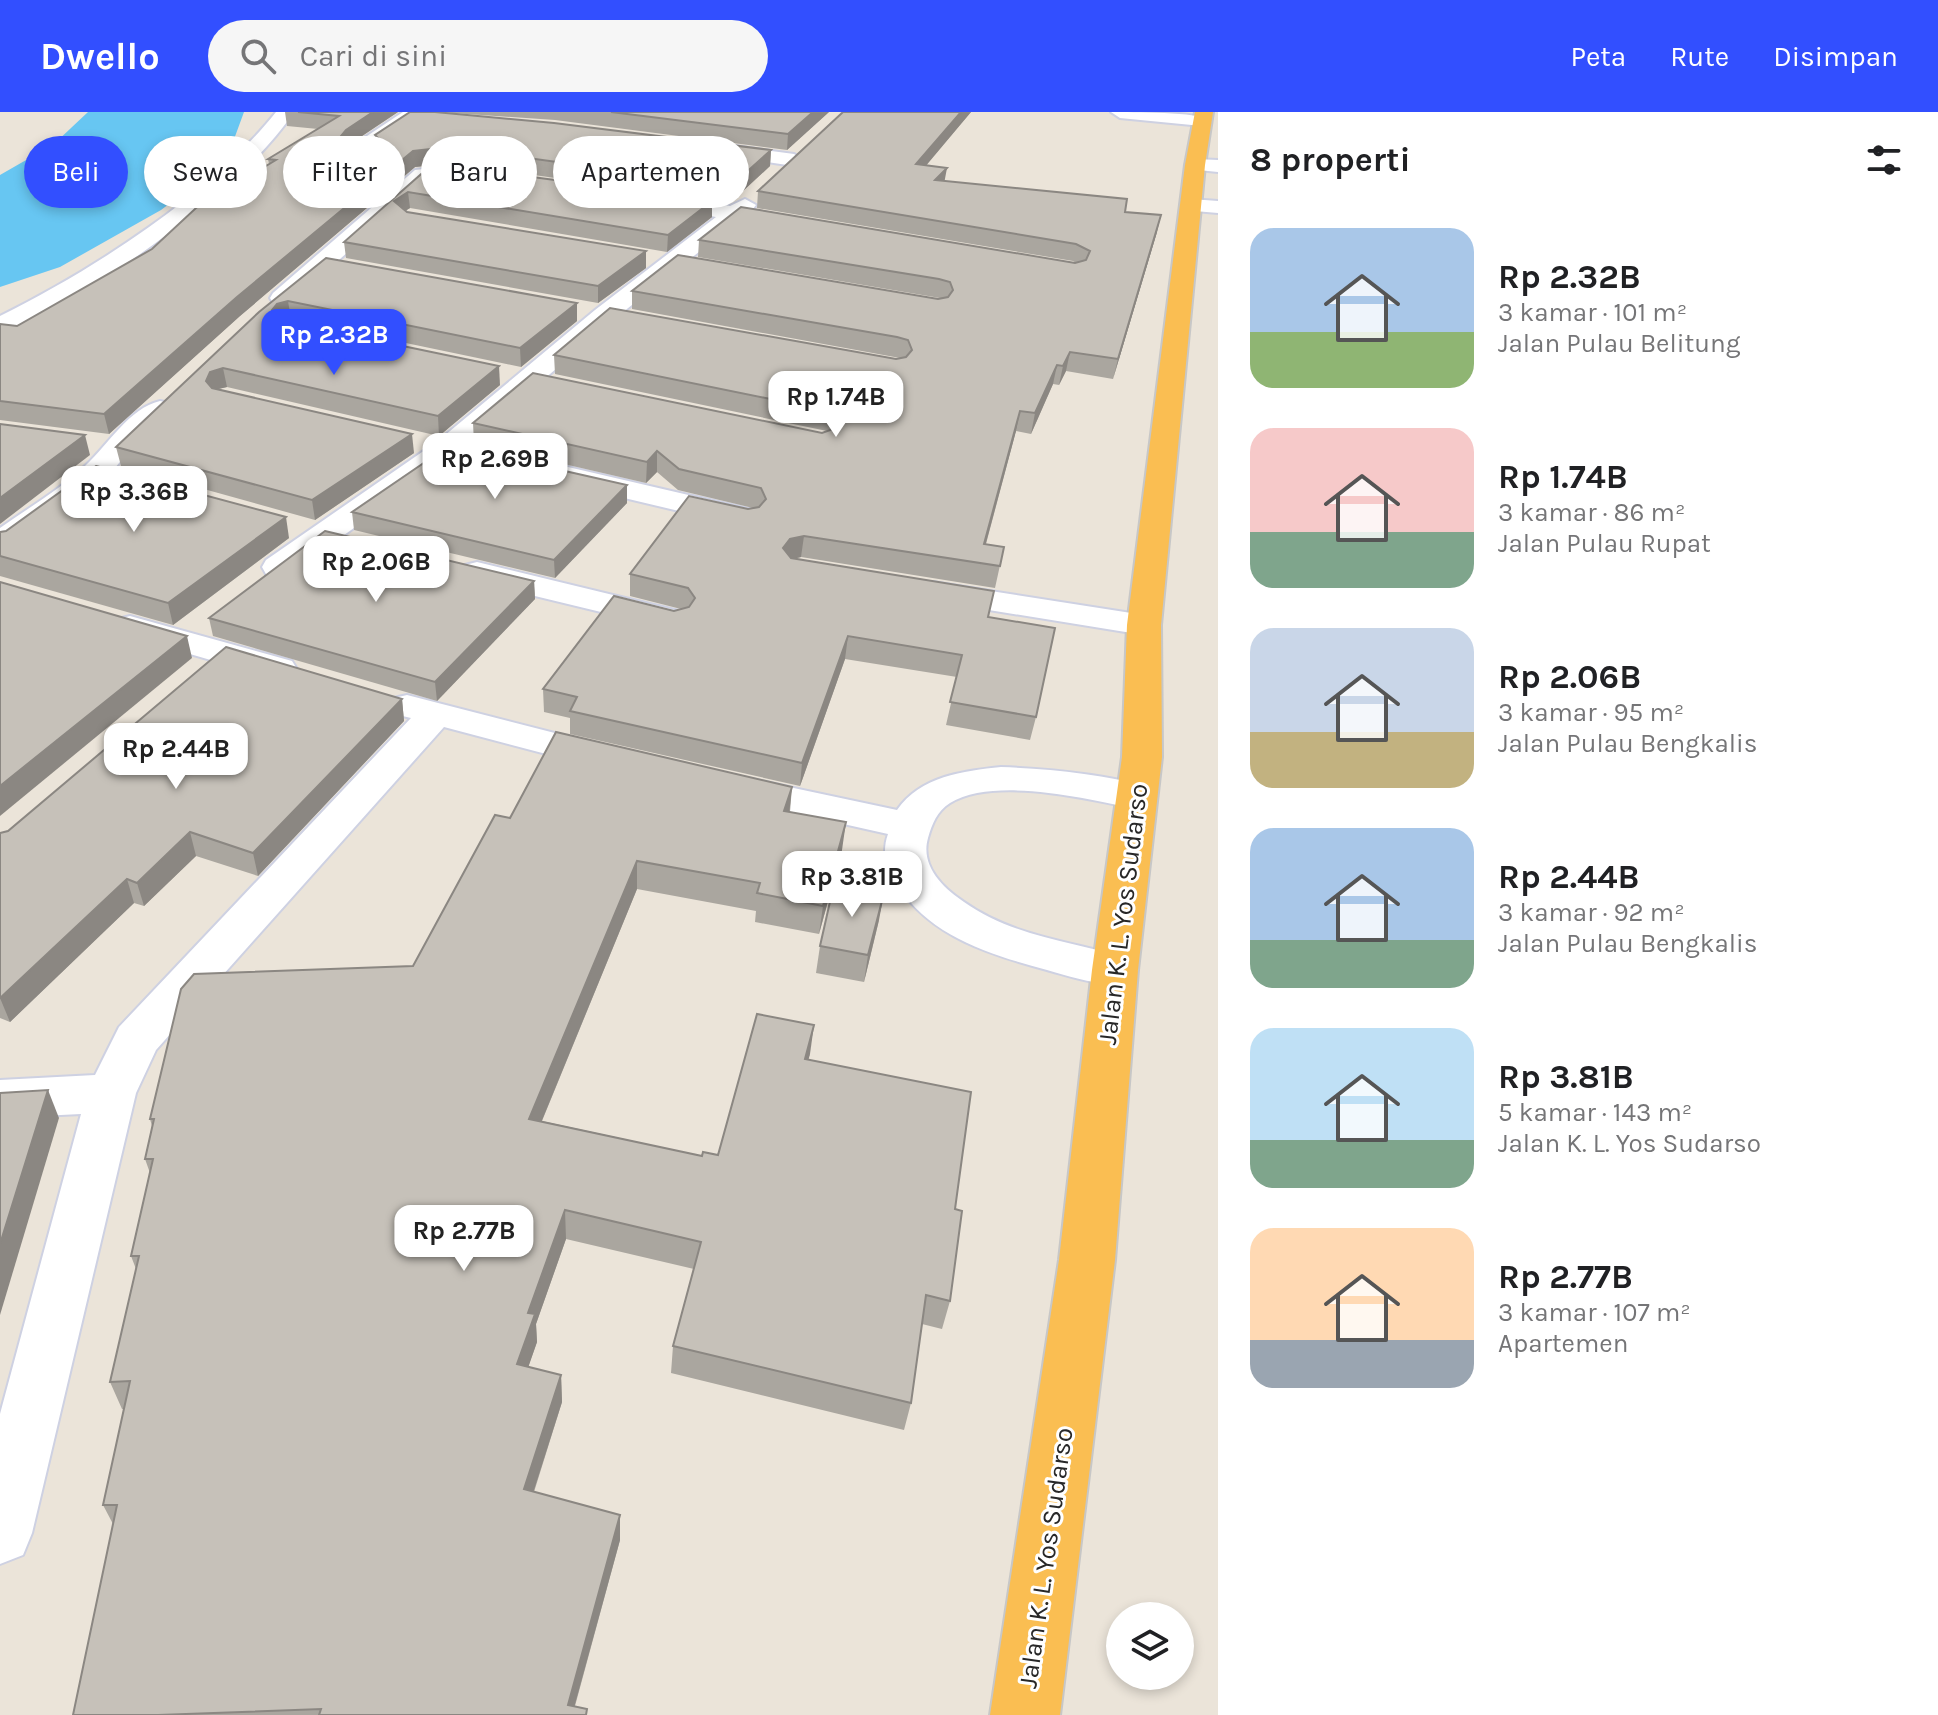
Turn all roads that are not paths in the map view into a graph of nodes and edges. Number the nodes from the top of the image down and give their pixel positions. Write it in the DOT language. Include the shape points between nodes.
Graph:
graph roads {
  1 [pos="285,112"];
  2 [pos="1120,112"];
  3 [pos="412,114"];
  4 [pos="438,119"];
  5 [pos="378,136"];
  6 [pos="814,141"];
  7 [pos="749,154"];
  8 [pos="1206,154"];
  9 [pos="794,160"];
  10 [pos="421,175"];
  11 [pos="712,208"];
  12 [pos="735,214"];
  13 [pos="812,227"];
  14 [pos="643,258"];
  15 [pos="322,264"];
  16 [pos="674,264"];
  17 [pos="705,269"];
  18 [pos="354,270"];
  19 [pos="573,310"];
  20 [pos="263,313"];
  21 [pos="604,315"];
  22 [pos="635,321"];
  23 [pos="0,326"];
  24 [pos="496,374"];
  25 [pos="525,380"];
  26 [pos="556,387"];
  27 [pos="182,388"];
  28 [pos="419,441"];
  29 [pos="448,447"];
  30 [pos="478,454"];
  31 [pos="538,468"];
  32 [pos="746,518"];
  33 [pos="306,530"];
  34 [pos="0,543"];
  35 [pos="367,546"];
  36 [pos="444,564"];
  37 [pos="262,579"];
  38 [pos="895,585"];
  39 [pos="90,614"];
  40 [pos="674,620"];
  41 [pos="1144,625"];
  42 [pos="202,639"];
  43 [pos="314,680"];
  44 [pos="189,683"];
  45 [pos="375,697"];
  46 [pos="435,715"];
  47 [pos="637,765"];
  48 [pos="697,779"];
  49 [pos="1137,796"];
  50 [pos="906,825"];
  51 [pos="1115,970"];
  52 [pos="111,1093"];
  53 [pos="0,1099"];
  54 [pos="0,1533"];
  55 [pos="1025,1715"];
  1 -- 23 [label="street" via="228,173 172,218 55,299"];
  2 -- 8 [label="street"];
  3 -- 4 [label="street"];
  3 -- 5 [label="street"];
  6 -- 9 [label="street"];
  7 -- 9 [label="street"];
  8 -- 41 [label="highway, Jalan K. L. Yos Sudarso"];
  9 -- 12 [label="street"];
  10 -- 15 [label="street"];
  11 -- 12 [label="street"];
  12 -- 13 [label="street"];
  12 -- 16 [label="street"];
  14 -- 16 [label="street"];
  15 -- 18 [label="street"];
  15 -- 20 [label="street"];
  16 -- 17 [label="street"];
  16 -- 21 [label="street"];
  19 -- 21 [label="street"];
  21 -- 22 [label="street"];
  21 -- 25 [label="street"];
  24 -- 25 [label="street"];
  25 -- 26 [label="street"];
  25 -- 29 [label="street"];
  27 -- 34 [label="street" via="107,460"];
  28 -- 29 [label="street"];
  29 -- 30 [label="street"];
  29 -- 33 [label="street"];
  31 -- 32 [label="street"];
  33 -- 35 [label="street"];
  33 -- 37 [label="street"];
  36 -- 40 [label="street"];
  38 -- 41 [label="street"];
  39 -- 42 [label="street"];
  41 -- 49 [label="highway, Jalan K. L. Yos Sudarso"];
  42 -- 43 [label="street"];
  42 -- 44 [label="street"];
  45 -- 46 [label="street"];
  46 -- 47 [label="street"];
  46 -- 52 [label="street" via="136,1040"];
  48 -- 50 [label="street"];
  49 -- 50 [label="street" via="1038,779 987,778 940,792 916,809"];
  49 -- 51 [label="highway, Jalan K. L. Yos Sudarso"];
  50 -- 51 [label="street" via="904,858 920,888 958,920 1050,955"];
  51 -- 55 [label="highway, Jalan K. L. Yos Sudarso" via="1087,1260"];
  52 -- 53 [label="street"];
  52 -- 54 [label="street"];
}
